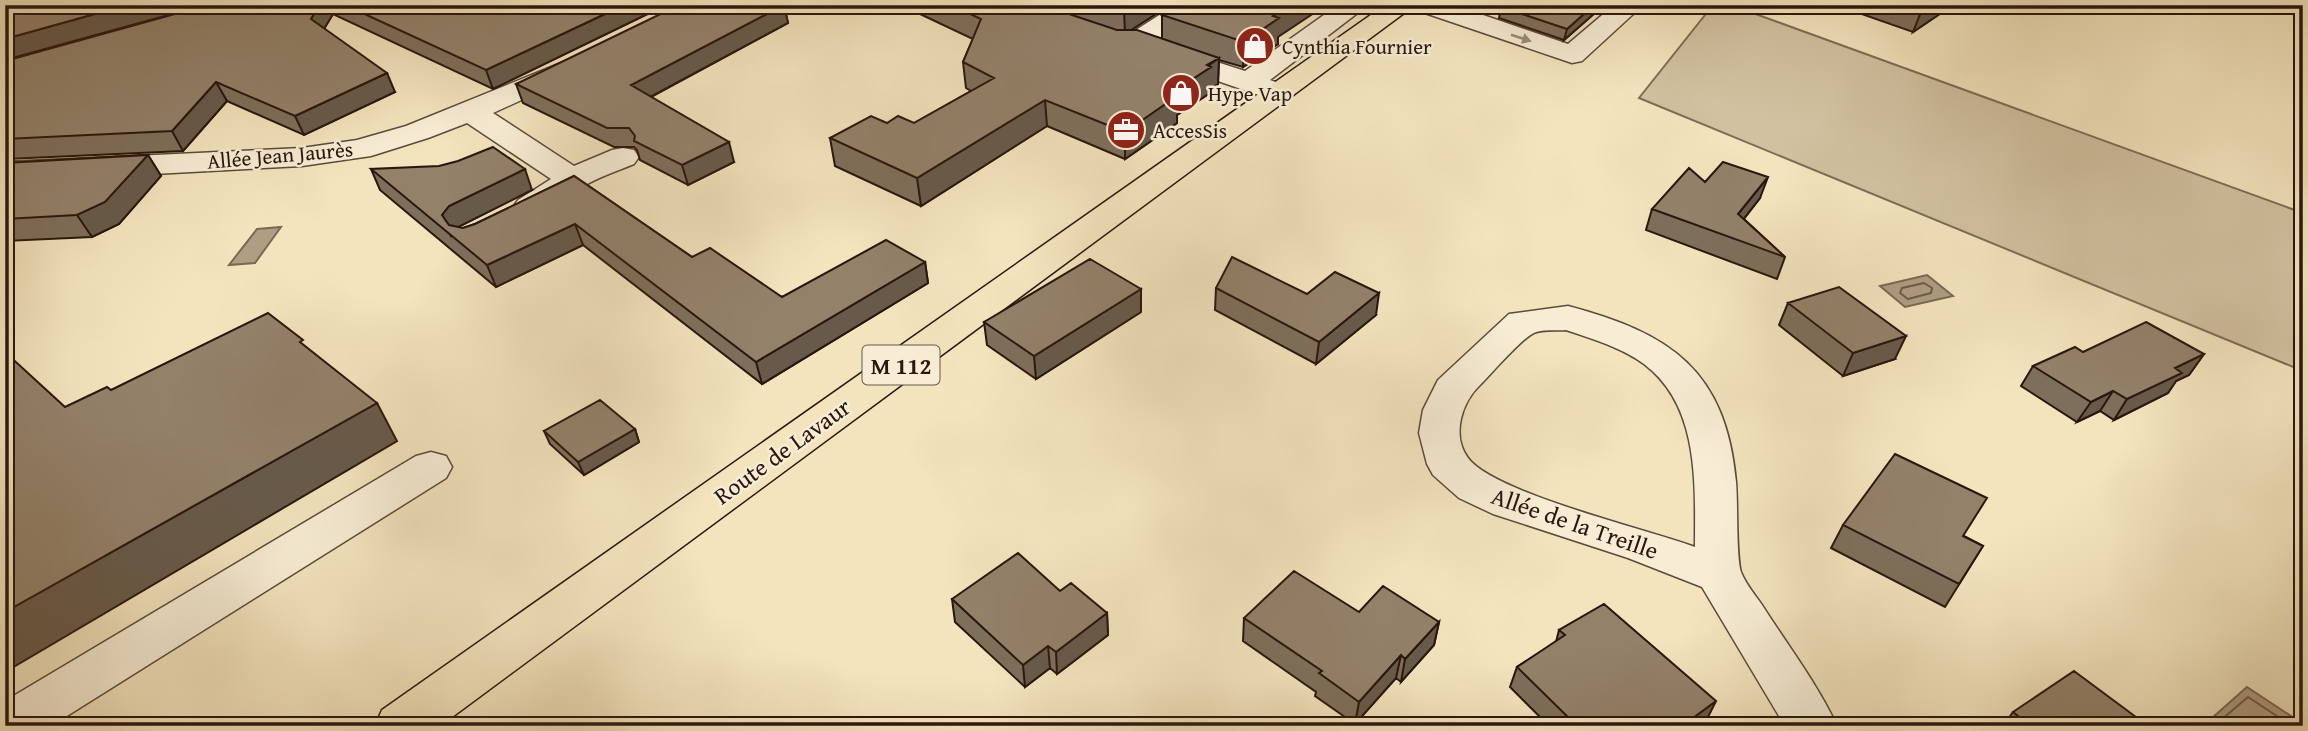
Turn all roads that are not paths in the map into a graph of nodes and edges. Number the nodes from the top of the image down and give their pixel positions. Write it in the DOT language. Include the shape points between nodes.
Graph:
graph roads {
  1 [pos="1055,5"];
  2 [pos="1194,5"];
  3 [pos="1354,5"];
  4 [pos="1402,5"];
  5 [pos="1428,5"];
  6 [pos="1630,5"];
  7 [pos="1464,11"];
  8 [pos="1135,43"];
  9 [pos="596,55"];
  10 [pos="1265,87"];
  11 [pos="470,111"];
  12 [pos="622,157"];
  13 [pos="5,172"];
  14 [pos="572,180"];
  15 [pos="508,218"];
  16 [pos="431,467"];
  17 [pos="1718,574"];
  18 [pos="8,726"];
  19 [pos="400,726"];
  20 [pos="1812,726"];
  1 -- 8 [label="street" via="1045,19 1128,47"];
  2 -- 8 [label="street"];
  3 -- 10 [label="street"];
  4 -- 10 [label="main road, Route de Lavaur / M 112"];
  5 -- 7 [label="street"];
  7 -- 6 [label="street, one-way" via="1572,55"];
  8 -- 10 [label="street"];
  9 -- 11 [label="street, Allée Jean Jaurès"];
  10 -- 19 [label="main road, Route de Lavaur / M 112"];
  11 -- 13 [label="street, Allée Jean Jaurès" via="360,149 302,157"];
  11 -- 14 [label="street"];
  12 -- 14 [label="street"];
  14 -- 15 [label="street" via="546,200"];
  16 -- 18 [label="street"];
  17 -- 17 [label="street, Allée de la Treille" via="1715,480 1707,421 1687,382 1653,350 1568,317 1522,322 1452,390 1439,433 1448,464 1474,487 1508,503"];
  17 -- 20 [label="street, Allée de la Treille"];
}
